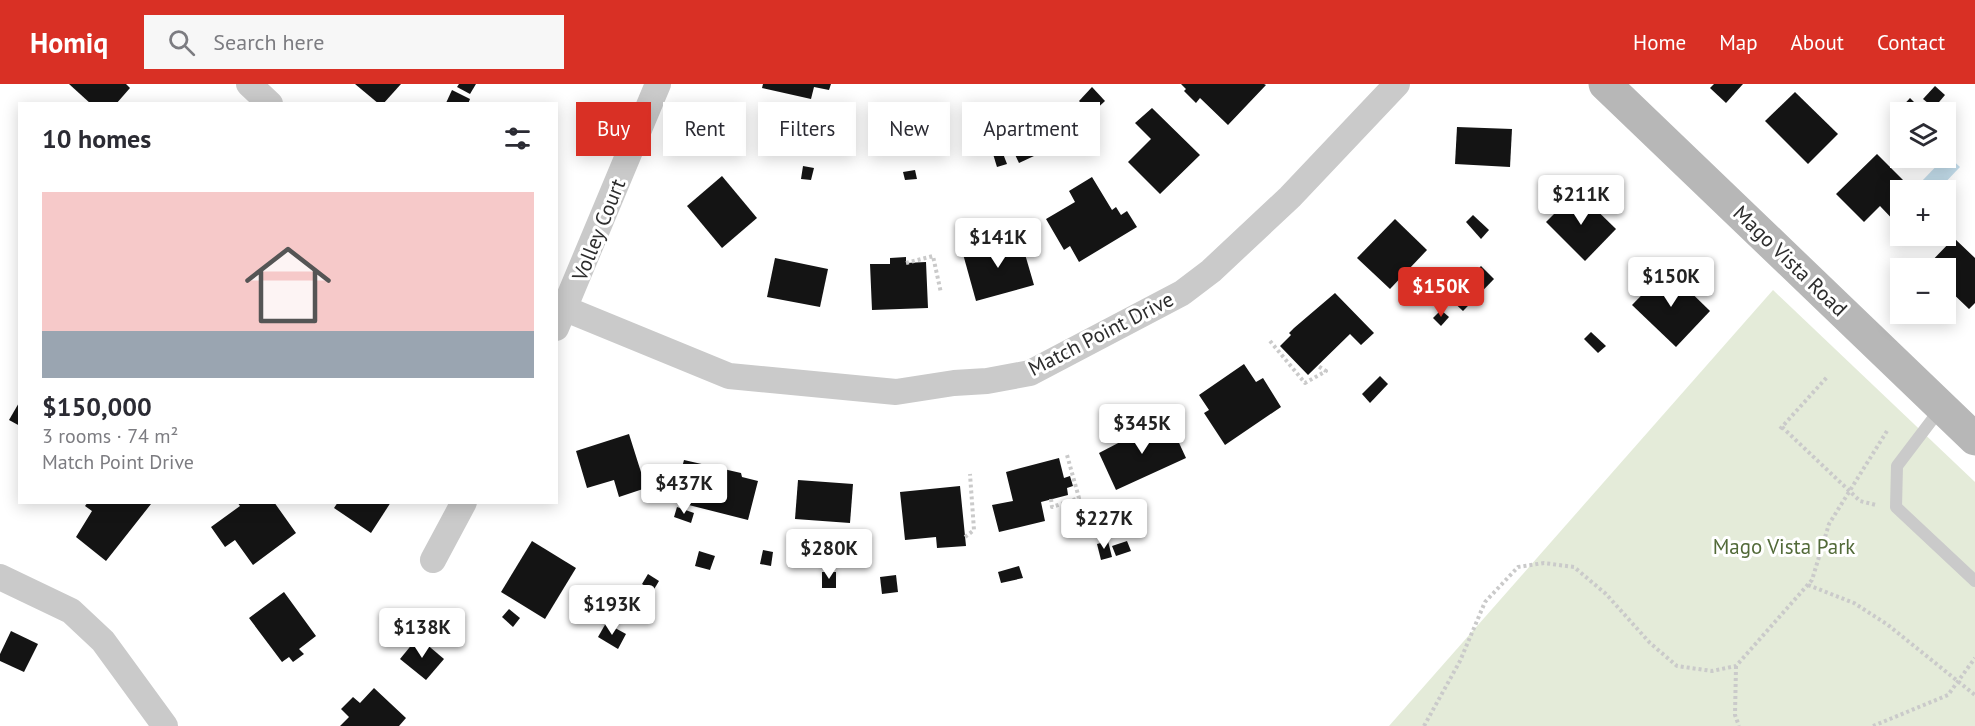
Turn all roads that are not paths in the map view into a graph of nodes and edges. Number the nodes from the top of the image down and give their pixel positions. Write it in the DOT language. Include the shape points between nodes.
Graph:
graph roads {
  1 [pos="249,84"];
  2 [pos="658,84"];
  3 [pos="1397,84"];
  4 [pos="1605,84"];
  5 [pos="268,102"];
  6 [pos="560,314"];
  7 [pos="1942,407"];
  8 [pos="1975,439"];
  9 [pos="463,504"];
  10 [pos="433,560"];
  11 [pos="0,577"];
  12 [pos="1975,581"];
  13 [pos="165,726"];
  1 -- 5 [label="street"];
  2 -- 6 [label="street, Volley Court"];
  3 -- 6 [label="street, Match Point Drive" via="1290,197 1211,271 1182,293 1030,373 896,392 729,376"];
  4 -- 7 [label="street, Mago Vista Road"];
  7 -- 8 [label="street, Mago Vista Road"];
  7 -- 12 [label="lane" via="1897,466 1896,507"];
  9 -- 10 [label="street"];
  11 -- 13 [label="street" via="71,611 103,641"];
}
